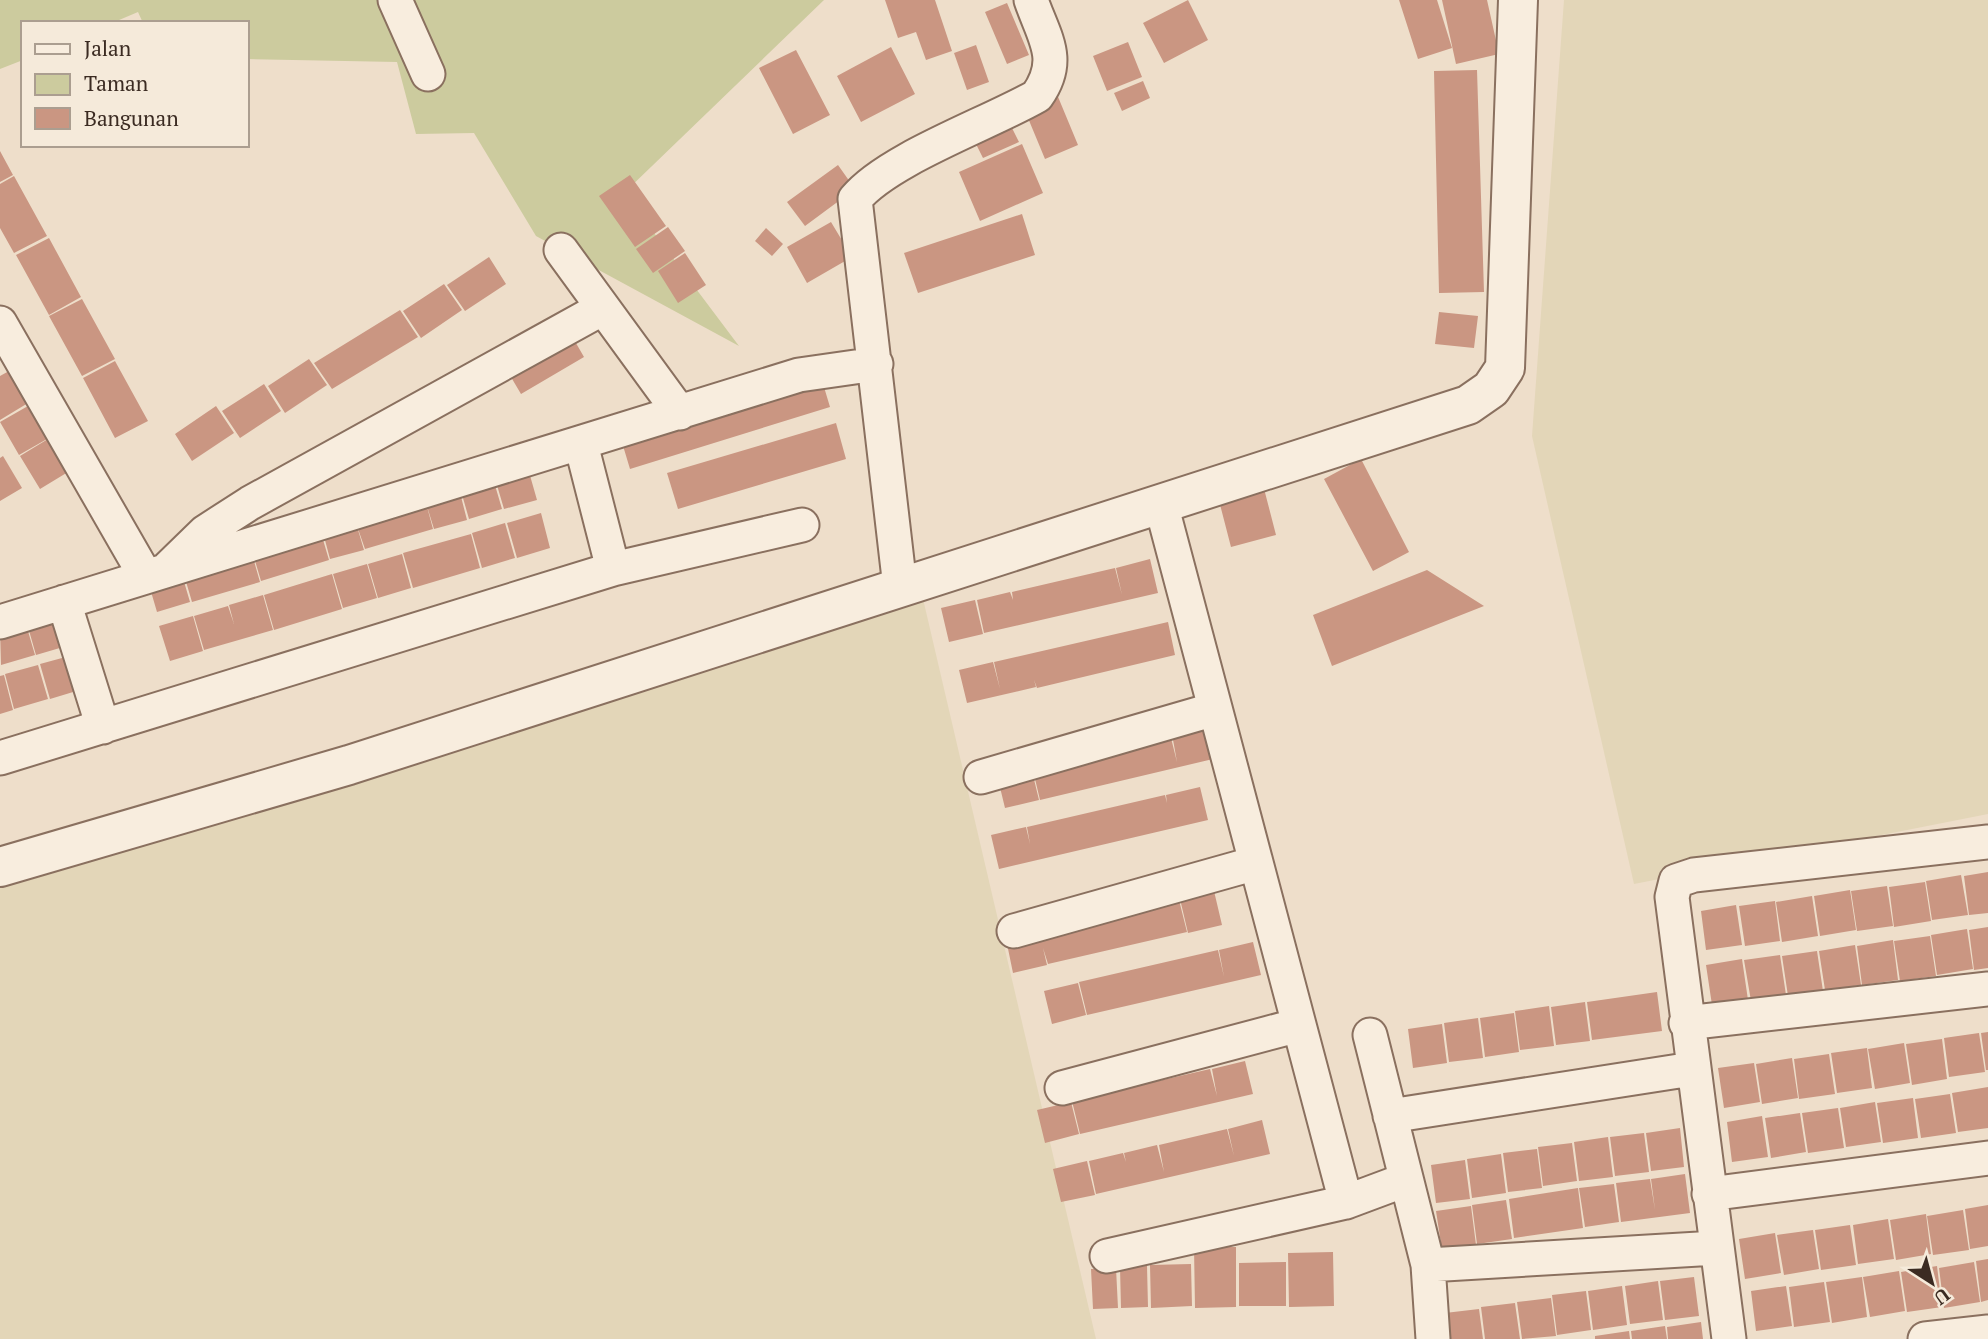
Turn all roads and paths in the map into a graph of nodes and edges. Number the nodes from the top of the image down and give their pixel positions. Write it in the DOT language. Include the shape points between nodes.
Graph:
graph roads {
  1 [pos="396,0"];
  2 [pos="1031,0"];
  3 [pos="1518,0"];
  4 [pos="428,74"];
  5 [pos="561,250"];
  6 [pos="603,308"];
  7 [pos="0,323"];
  8 [pos="876,364"];
  9 [pos="680,414"];
  10 [pos="581,444"];
  11 [pos="1161,504"];
  12 [pos="802,525"];
  13 [pos="613,569"];
  14 [pos="156,574"];
  15 [pos="900,587"];
  16 [pos="64,602"];
  17 [pos="0,621"];
  18 [pos="1215,709"];
  19 [pos="103,727"];
  20 [pos="0,758"];
  21 [pos="981,777"];
  22 [pos="1988,842"];
  23 [pos="1256,863"];
  24 [pos="0,867"];
  25 [pos="1014,931"];
  26 [pos="1988,989"];
  27 [pos="1686,1023"];
  28 [pos="1299,1025"];
  29 [pos="1370,1035"];
  30 [pos="1692,1069"];
  31 [pos="1062,1088"];
  32 [pos="1390,1116"];
  33 [pos="1988,1158"];
  34 [pos="1405,1180"];
  35 [pos="1709,1194"];
  36 [pos="1346,1202"];
  37 [pos="1716,1248"];
  38 [pos="1107,1256"];
  39 [pos="1427,1265"];
  40 [pos="1988,1332"];
  41 [pos="1433,1339"];
  42 [pos="1729,1339"];
  43 [pos="1925,1339"];
  1 -- 4 [label="street"];
  2 -- 8 [label="street" via="1052,60 1037,96 888,172 855,199"];
  3 -- 11 [label="street" via="1508,345 1505,368 1491,389 1468,405 1435,417"];
  5 -- 6 [label="street"];
  6 -- 9 [label="street"];
  6 -- 14 [label="street" via="250,503 205,532"];
  7 -- 14 [label="street"];
  8 -- 9 [label="street" via="799,375"];
  8 -- 15 [label="street"];
  9 -- 10 [label="street"];
  10 -- 13 [label="street"];
  10 -- 14 [label="street"];
  11 -- 15 [label="street"];
  11 -- 18 [label="street"];
  12 -- 13 [label="street"];
  13 -- 19 [label="street"];
  14 -- 16 [label="street"];
  15 -- 24 [label="street" via="349,765"];
  16 -- 17 [label="street"];
  16 -- 19 [label="street"];
  18 -- 21 [label="street"];
  18 -- 23 [label="street"];
  19 -- 20 [label="street"];
  22 -- 27 [label="street" via="1694,875 1676,881 1672,897"];
  23 -- 25 [label="street"];
  23 -- 28 [label="street"];
  26 -- 27 [label="street"];
  27 -- 30 [label="street"];
  28 -- 31 [label="street"];
  28 -- 36 [label="street"];
  29 -- 32 [label="street"];
  30 -- 32 [label="street"];
  30 -- 35 [label="street"];
  32 -- 34 [label="street"];
  33 -- 35 [label="street"];
  34 -- 36 [label="street"];
  34 -- 39 [label="street"];
  35 -- 37 [label="street"];
  36 -- 38 [label="street"];
  37 -- 39 [label="street"];
  37 -- 42 [label="street"];
  39 -- 41 [label="street"];
  40 -- 43 [label="street"];
}
